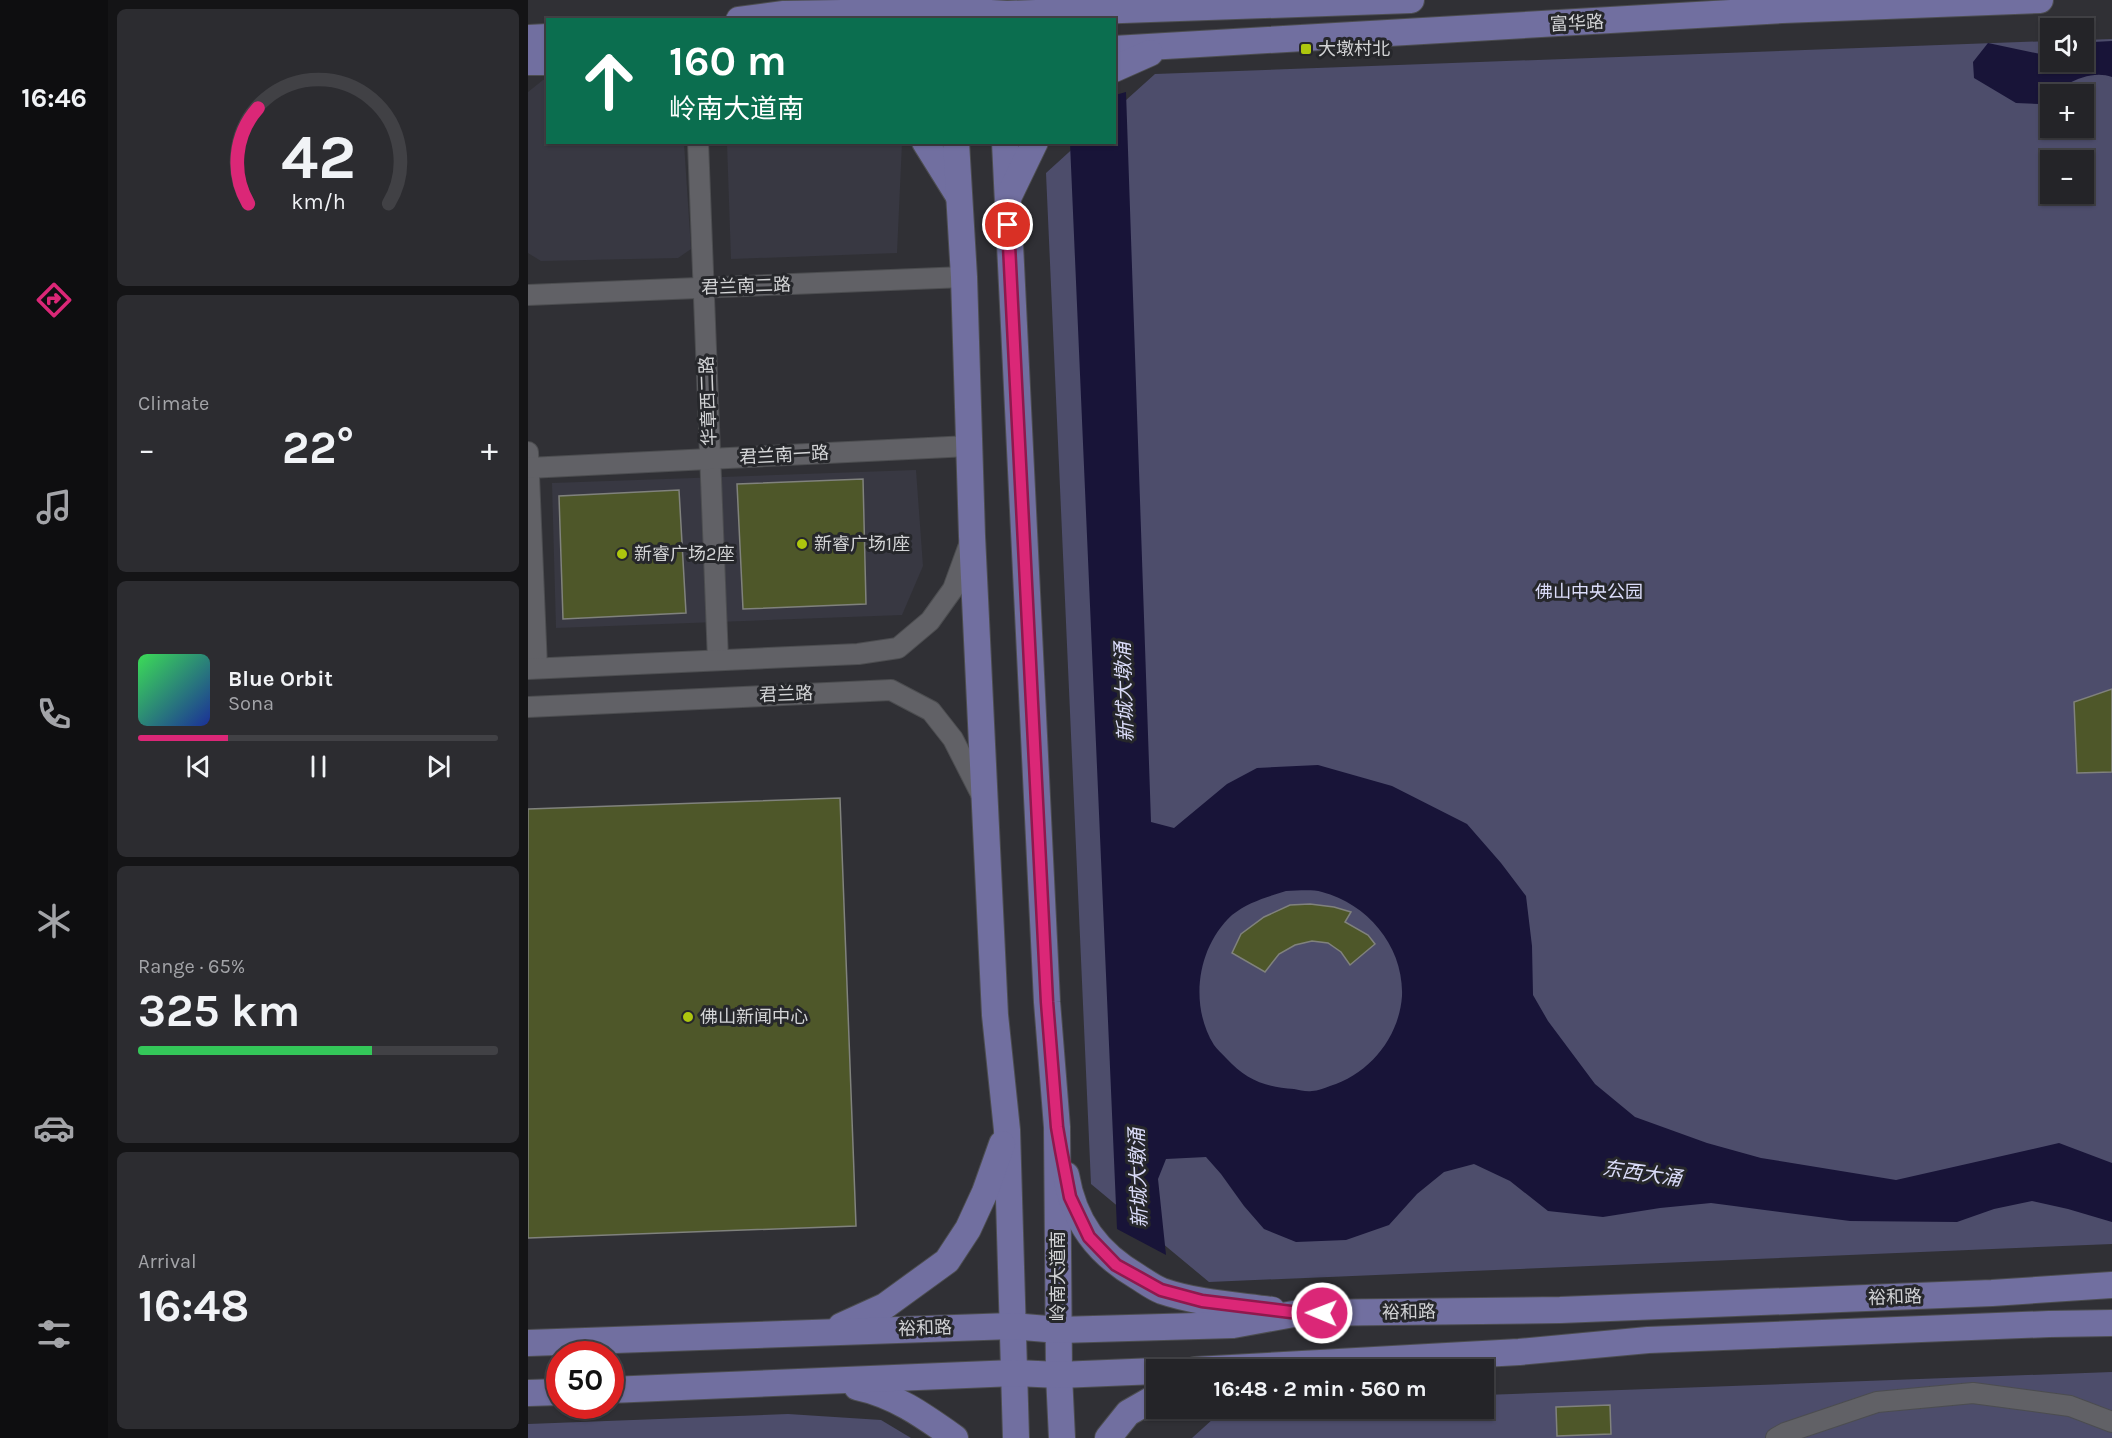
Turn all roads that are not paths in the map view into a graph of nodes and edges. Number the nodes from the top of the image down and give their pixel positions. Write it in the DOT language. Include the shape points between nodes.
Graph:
graph roads {
  1 [pos="843,0"];
  2 [pos="1125,0"];
  3 [pos="1411,0"];
  4 [pos="2040,0"];
  5 [pos="1310,2"];
  6 [pos="1166,9"];
  7 [pos="958,10"];
  8 [pos="1007,11"];
  9 [pos="784,14"];
  10 [pos="754,18"];
  11 [pos="546,37"];
  12 [pos="528,38"];
  13 [pos="1164,47"];
  14 [pos="1116,49"];
  15 [pos="528,62"];
  16 [pos="546,62"];
  17 [pos="1116,68"];
  18 [pos="699,144"];
  19 [pos="926,144"];
  20 [pos="956,144"];
  21 [pos="1005,144"];
  22 [pos="1034,144"];
  23 [pos="960,197"];
  24 [pos="1007,201"];
  25 [pos="964,277"];
  26 [pos="704,287"];
  27 [pos="528,295"];
  28 [pos="969,446"];
  29 [pos="528,452"];
  30 [pos="711,459"];
  31 [pos="528,468"];
  32 [pos="972,536"];
  33 [pos="718,660"];
  34 [pos="532,668"];
  35 [pos="528,707"];
  36 [pos="986,804"];
  37 [pos="1057,1127"];
  38 [pos="1007,1130"];
  39 [pos="2112,1285"];
  40 [pos="1299,1313"];
  41 [pos="2112,1323"];
  42 [pos="1012,1326"];
  43 [pos="1059,1330"];
  44 [pos="829,1331"];
  45 [pos="528,1343"];
  46 [pos="1392,1359"];
  47 [pos="1146,1371"];
  48 [pos="1014,1373"];
  49 [pos="1059,1375"];
  50 [pos="830,1382"];
  51 [pos="624,1389"];
  52 [pos="546,1392"];
  53 [pos="528,1393"];
  54 [pos="1146,1402"];
  55 [pos="2112,1422"];
  56 [pos="955,1438"];
  57 [pos="1016,1438"];
  58 [pos="1062,1438"];
  59 [pos="1108,1438"];
  60 [pos="1776,1438"];
  1 -- 9 [label="main road"];
  2 -- 6 [label="main road"];
  3 -- 5 [label="main road"];
  4 -- 13 [label="main road, 富华路" via="1782,10"];
  5 -- 6 [label="main road"];
  6 -- 8 [label="main road"];
  7 -- 8 [label="main road"];
  7 -- 9 [label="main road"];
  9 -- 10 [label="main road"];
  11 -- 12 [label="main road"];
  13 -- 14 [label="main road, 富华路"];
  13 -- 17 [label="main road"];
  15 -- 16 [label="main road"];
  18 -- 26 [label="street, 华章西二路"];
  19 -- 23 [label="main road"];
  20 -- 23 [label="main road"];
  21 -- 24 [label="main road, 岭南大道南"];
  22 -- 24 [label="main road"];
  23 -- 25 [label="main road"];
  24 -- 37 [label="main road, 岭南大道南" via="1047,1002"];
  25 -- 26 [label="street, 君兰南二路"];
  25 -- 28 [label="main road"];
  26 -- 27 [label="street, 君兰南二路"];
  26 -- 30 [label="street, 华章西二路"];
  28 -- 30 [label="street, 君兰南一路"];
  28 -- 32 [label="main road"];
  29 -- 31 [label="street"];
  30 -- 31 [label="street, 君兰南一路"];
  30 -- 33 [label="street, 华章西二路"];
  31 -- 34 [label="street"];
  32 -- 33 [label="street, 君兰路" via="953,589 930,621 898,648 858,654"];
  32 -- 36 [label="main road"];
  33 -- 34 [label="street, 君兰路"];
  35 -- 36 [label="street, 君兰路" via="891,690 931,711 953,739"];
  36 -- 38 [label="main road" via="994,1015"];
  37 -- 40 [label="main road" via="1070,1197 1089,1237 1116,1265 1161,1290 1202,1301"];
  37 -- 43 [label="main road, 岭南大道南"];
  38 -- 42 [label="main road"];
  38 -- 44 [label="main road" via="985,1192 947,1261 885,1306"];
  39 -- 40 [label="main road, 裕和路" via="1560,1310"];
  40 -- 43 [label="main road, 裕和路" via="1233,1324"];
  41 -- 46 [label="main road, 裕和路" via="1648,1340"];
  42 -- 43 [label="main road, 裕和路"];
  42 -- 44 [label="main road, 裕和路"];
  42 -- 48 [label="main road"];
  43 -- 49 [label="main road, 岭南大道南"];
  44 -- 45 [label="main road, 裕和路"];
  47 -- 49 [label="main road"];
  48 -- 49 [label="main road"];
  48 -- 50 [label="main road"];
  48 -- 57 [label="main road"];
  49 -- 58 [label="main road, 岭南大道南"];
  50 -- 51 [label="main road"];
  50 -- 56 [label="main road" via="875,1391 913,1408"];
  52 -- 53 [label="main road"];
  54 -- 59 [label="main road" via="1128,1413"];
  55 -- 60 [label="street" via="2070,1406 1973,1393 1877,1402"];
}
